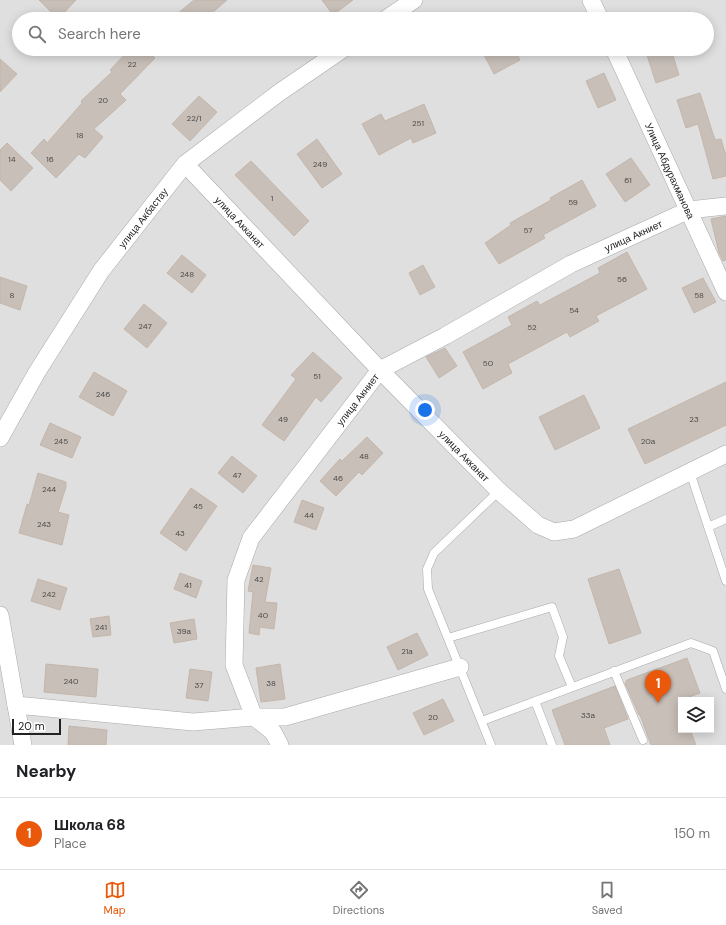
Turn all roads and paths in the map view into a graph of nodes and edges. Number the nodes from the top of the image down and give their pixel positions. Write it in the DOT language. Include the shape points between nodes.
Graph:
graph roads {
  1 [pos="414,0"];
  2 [pos="591,0"];
  3 [pos="396,12"];
  4 [pos="597,12"];
  5 [pos="333,56"];
  6 [pos="617,56"];
  7 [pos="185,164"];
  8 [pos="726,206"];
  9 [pos="689,210"];
  10 [pos="726,292"];
  11 [pos="380,370"];
  12 [pos="0,438"];
  13 [pos="726,454"];
  14 [pos="690,472"];
  15 [pos="499,491"];
  16 [pos="726,519"];
  17 [pos="708,526"];
  18 [pos="726,581"];
  19 [pos="0,615"];
  20 [pos="448,638"];
  21 [pos="460,667"];
  22 [pos="614,672"];
  23 [pos="572,687"];
  24 [pos="726,689"];
  25 [pos="536,701"];
  26 [pos="16,705"];
  27 [pos="254,718"];
  28 [pos="482,721"];
  29 [pos="642,740"];
  30 [pos="23,745"];
  31 [pos="280,745"];
  32 [pos="491,745"];
  33 [pos="552,745"];
  1 -- 3 [label="street"];
  2 -- 4 [label="street"];
  5 -- 7 [label="street, улица Акбастау" via="280,92"];
  6 -- 9 [label="street, Улица Абдурахманова"];
  7 -- 11 [label="street, улица Акканат"];
  7 -- 12 [label="street, улица Акбастау" via="101,270 37,372"];
  8 -- 9 [label="street, улица Акниет"];
  9 -- 10 [label="street, Улица Абдурахманова"];
  9 -- 11 [label="street, улица Акниет" via="571,264"];
  11 -- 15 [label="street, улица Акканат"];
  11 -- 27 [label="street, улица Акниет" via="251,538 236,580 234,665"];
  13 -- 14 [label="street, улица Акканат"];
  14 -- 15 [label="street, улица Акканат" via="574,529 554,532 538,525"];
  14 -- 17 [label="lane"];
  15 -- 20 [label="lane" via="434,553 427,569 428,589"];
  16 -- 17 [label="lane"];
  17 -- 18 [label="lane"];
  19 -- 26 [label="street"];
  20 -- 21 [label="lane"];
  20 -- 23 [label="lane" via="552,607 563,637 559,656"];
  21 -- 27 [label="street" via="285,717"];
  21 -- 28 [label="lane"];
  22 -- 23 [label="lane"];
  22 -- 24 [label="lane" via="691,643 713,651"];
  22 -- 29 [label="lane"];
  23 -- 25 [label="lane"];
  25 -- 28 [label="lane"];
  25 -- 33 [label="lane"];
  26 -- 27 [label="street" via="193,722"];
  26 -- 30 [label="street"];
  27 -- 31 [label="street" via="273,732"];
  28 -- 32 [label="lane"];
}
